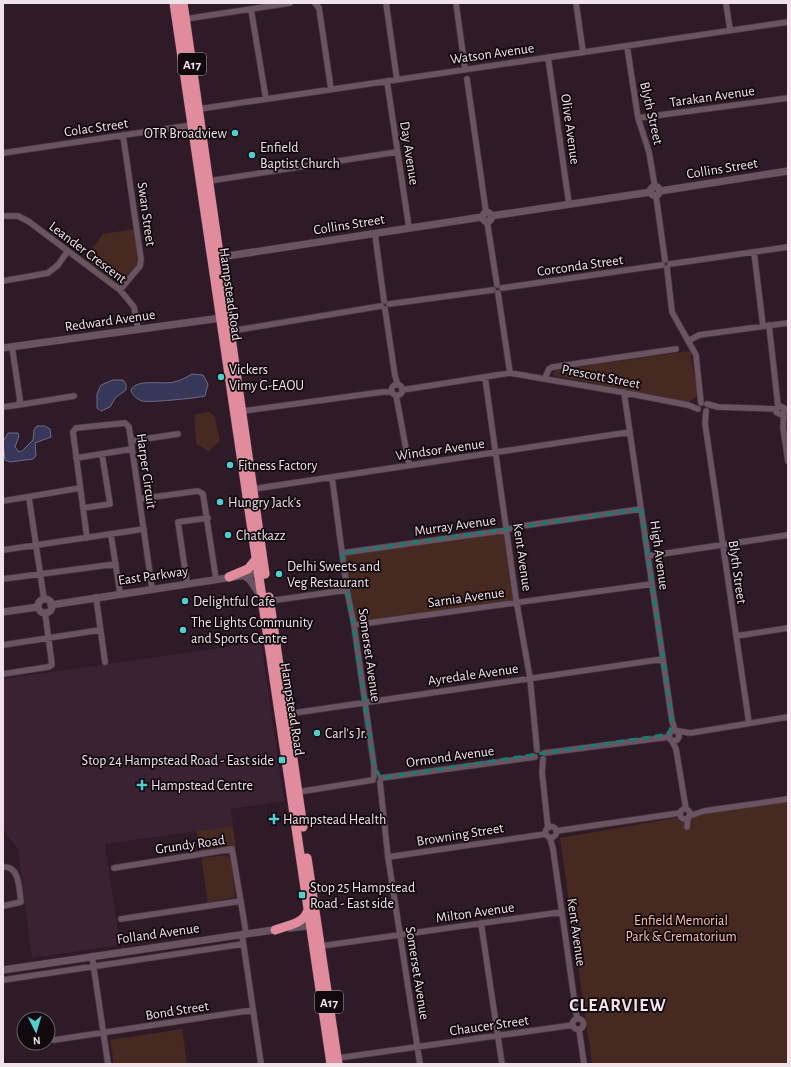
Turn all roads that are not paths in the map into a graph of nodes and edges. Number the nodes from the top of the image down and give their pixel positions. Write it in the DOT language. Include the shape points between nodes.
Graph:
graph roads {
  1 [pos="174,3"];
  2 [pos="183,3"];
  3 [pos="290,3"];
  4 [pos="315,3"];
  5 [pos="386,3"];
  6 [pos="456,3"];
  7 [pos="576,3"];
  8 [pos="726,3"];
  9 [pos="251,9"];
  10 [pos="181,20"];
  11 [pos="788,22"];
  12 [pos="730,30"];
  13 [pos="627,46"];
  14 [pos="583,52"];
  15 [pos="548,57"];
  16 [pos="465,70"];
  17 [pos="467,79"];
  18 [pos="396,80"];
  19 [pos="387,81"];
  20 [pos="331,89"];
  21 [pos="788,98"];
  22 [pos="266,99"];
  23 [pos="194,110"];
  24 [pos="638,118"];
  25 [pos="196,125"];
  26 [pos="123,135"];
  27 [pos="397,152"];
  28 [pos="3,153"];
  29 [pos="788,171"];
  30 [pos="204,182"];
  31 [pos="655,192"];
  32 [pos="570,204"];
  33 [pos="3,216"];
  34 [pos="487,217"];
  35 [pos="409,228"];
  36 [pos="375,234"];
  37 [pos="788,247"];
  38 [pos="68,252"];
  39 [pos="754,252"];
  40 [pos="216,258"];
  41 [pos="666,264"];
  42 [pos="3,281"];
  43 [pos="497,289"];
  44 [pos="120,290"];
  45 [pos="385,305"];
  46 [pos="225,317"];
  47 [pos="788,323"];
  48 [pos="766,326"];
  49 [pos="138,329"];
  50 [pos="227,331"];
  51 [pos="688,341"];
  52 [pos="12,347"];
  53 [pos="3,348"];
  54 [pos="676,349"];
  55 [pos="510,373"];
  56 [pos="485,377"];
  57 [pos="545,378"];
  58 [pos="397,390"];
  59 [pos="624,392"];
  60 [pos="74,396"];
  61 [pos="18,405"];
  62 [pos="3,407"];
  63 [pos="703,407"];
  64 [pos="239,411"];
  65 [pos="782,411"];
  66 [pos="630,432"];
  67 [pos="178,434"];
  68 [pos="131,441"];
  69 [pos="132,449"];
  70 [pos="496,452"];
  71 [pos="102,454"];
  72 [pos="76,458"];
  73 [pos="788,461"];
  74 [pos="409,465"];
  75 [pos="332,477"];
  76 [pos="80,488"];
  77 [pos="253,489"];
  78 [pos="29,498"];
  79 [pos="139,499"];
  80 [pos="3,501"];
  81 [pos="83,508"];
  82 [pos="641,509"];
  83 [pos="208,518"];
  84 [pos="144,529"];
  85 [pos="507,530"];
  86 [pos="111,535"];
  87 [pos="788,536"];
  88 [pos="87,538"];
  89 [pos="722,545"];
  90 [pos="36,546"];
  91 [pos="3,550"];
  92 [pos="342,553"];
  93 [pos="648,556"];
  94 [pos="260,557"];
  95 [pos="116,564"];
  96 [pos="259,573"];
  97 [pos="39,574"];
  98 [pos="243,575"];
  99 [pos="229,577"];
  100 [pos="216,579"];
  101 [pos="3,580"];
  102 [pos="186,583"];
  103 [pos="652,584"];
  104 [pos="152,588"];
  105 [pos="347,590"];
  106 [pos="120,593"];
  107 [pos="96,597"];
  108 [pos="44,599"];
  109 [pos="265,600"];
  110 [pos="517,602"];
  111 [pos="51,605"];
  112 [pos="38,606"];
  113 [pos="3,612"];
  114 [pos="45,612"];
  115 [pos="354,625"];
  116 [pos="788,628"];
  117 [pos="100,630"];
  118 [pos="736,636"];
  119 [pos="49,638"];
  120 [pos="3,645"];
  121 [pos="663,659"];
  122 [pos="105,662"];
  123 [pos="3,674"];
  124 [pos="530,678"];
  125 [pos="364,702"];
  126 [pos="284,714"];
  127 [pos="788,717"];
  128 [pos="749,723"];
  129 [pos="674,735"];
  130 [pos="540,755"];
  131 [pos="377,779"];
  132 [pos="295,793"];
  133 [pos="788,800"];
  134 [pos="685,814"];
  135 [pos="551,833"];
  136 [pos="388,857"];
  137 [pos="3,866"];
  138 [pos="114,868"];
  139 [pos="241,901"];
  140 [pos="3,906"];
  141 [pos="308,909"];
  142 [pos="562,912"];
  143 [pos="121,920"];
  144 [pos="481,923"];
  145 [pos="314,925"];
  146 [pos="275,930"];
  147 [pos="244,933"];
  148 [pos="401,935"];
  149 [pos="244,944"];
  150 [pos="321,946"];
  151 [pos="92,956"];
  152 [pos="94,967"];
  153 [pos="3,970"];
  154 [pos="3,980"];
  155 [pos="253,1010"];
  156 [pos="578,1019"];
  157 [pos="573,1025"];
  158 [pos="579,1030"];
  159 [pos="104,1033"];
  160 [pos="498,1035"];
  161 [pos="56,1040"];
  162 [pos="417,1047"];
  163 [pos="334,1061"];
  164 [pos="108,1064"];
  165 [pos="261,1064"];
  166 [pos="420,1064"];
  167 [pos="502,1064"];
  168 [pos="584,1064"];
  1 -- 10 [label="highway, Hampstead Road / A17"];
  2 -- 10 [label="highway, Hampstead Road / A17"];
  3 -- 9 [label="street"];
  4 -- 20 [label="street" via="319,8"];
  5 -- 18 [label="street"];
  6 -- 16 [label="street"];
  7 -- 14 [label="street"];
  8 -- 12 [label="street"];
  9 -- 10 [label="street"];
  9 -- 22 [label="street"];
  10 -- 23 [label="highway, Hampstead Road / A17"];
  11 -- 12 [label="street, Watson Avenue"];
  12 -- 13 [label="street, Watson Avenue"];
  13 -- 14 [label="street, Watson Avenue"];
  13 -- 24 [label="street, Blyth Street"];
  14 -- 15 [label="street, Watson Avenue"];
  15 -- 16 [label="street, Watson Avenue"];
  15 -- 32 [label="street, Olive Avenue"];
  16 -- 18 [label="street, Watson Avenue"];
  17 -- 34 [label="street"];
  18 -- 19 [label="street, Watson Avenue"];
  19 -- 20 [label="street, Watson Avenue"];
  19 -- 27 [label="street, Day Avenue"];
  20 -- 22 [label="street, Watson Avenue"];
  21 -- 24 [label="street, Tarakan Avenue"];
  22 -- 23 [label="street, Watson Avenue"];
  23 -- 25 [label="highway, Hampstead Road / A17"];
  24 -- 31 [label="street, Blyth Street" via="649,152"];
  25 -- 26 [label="street, Colac Street"];
  25 -- 30 [label="highway, Hampstead Road / A17"];
  26 -- 28 [label="street, Colac Street"];
  26 -- 44 [label="street, Swan Street" via="141,259 140,266"];
  27 -- 30 [label="street"];
  27 -- 35 [label="street, Day Avenue"];
  29 -- 31 [label="street, Collins Street"];
  30 -- 40 [label="highway, Hampstead Road / A17"];
  31 -- 32 [label="street, Collins Street"];
  31 -- 41 [label="street, Blyth Street"];
  32 -- 34 [label="street, Collins Street"];
  33 -- 38 [label="street, Leander Crescent" via="18,216 28,221"];
  34 -- 35 [label="street, Collins Street"];
  34 -- 43 [label="street"];
  35 -- 36 [label="street, Collins Street"];
  36 -- 40 [label="street, Collins Street"];
  36 -- 45 [label="street"];
  37 -- 39 [label="street, Corconda Street"];
  38 -- 42 [label="street" via="48,273"];
  38 -- 44 [label="street, Leander Crescent"];
  39 -- 41 [label="street, Corconda Street"];
  39 -- 48 [label="street"];
  40 -- 46 [label="highway, Hampstead Road / A17"];
  41 -- 43 [label="street, Corconda Street"];
  41 -- 51 [label="street, Blyth Street" via="672,312"];
  43 -- 45 [label="street, Corconda Street"];
  43 -- 55 [label="street"];
  44 -- 49 [label="street, Leander Crescent" via="134,307"];
  45 -- 50 [label="street, Corconda Street"];
  45 -- 58 [label="street"];
  46 -- 49 [label="street, Redward Avenue"];
  46 -- 50 [label="highway, Hampstead Road / A17"];
  47 -- 48 [label="street"];
  48 -- 51 [label="street" via="699,334"];
  48 -- 65 [label="street"];
  49 -- 52 [label="street, Redward Avenue"];
  50 -- 64 [label="highway, Hampstead Road / A17"];
  51 -- 63 [label="street, Blyth Street" via="696,356"];
  52 -- 53 [label="street, Redward Avenue"];
  52 -- 61 [label="street" via="20,400"];
  54 -- 57 [label="street" via="548,369"];
  55 -- 56 [label="street, Prescott Street"];
  55 -- 57 [label="street, Prescott Street"];
  56 -- 58 [label="street, Prescott Street"];
  56 -- 70 [label="street, Kent Avenue"];
  57 -- 59 [label="street, Prescott Street"];
  58 -- 64 [label="street, Prescott Street"];
  58 -- 74 [label="street"];
  59 -- 63 [label="street, Prescott Street"];
  59 -- 66 [label="street, High Avenue"];
  60 -- 61 [label="street"];
  61 -- 62 [label="street"];
  63 -- 65 [label="street, Prescott Street"];
  63 -- 89 [label="street, Blyth Street"];
  64 -- 77 [label="highway, Hampstead Road / A17"];
  64 -- 94 [label="highway, Hampstead Road / A17"];
  65 -- 73 [label="street"];
  66 -- 70 [label="street, Windsor Avenue"];
  66 -- 82 [label="street, High Avenue"];
  67 -- 68 [label="street"];
  68 -- 69 [label="street, Harper Circuit"];
  68 -- 72 [label="street, Harper Circuit" via="129,427 125,422 76,428 73,436"];
  69 -- 71 [label="street"];
  69 -- 79 [label="street, Harper Circuit"];
  70 -- 74 [label="street, Windsor Avenue"];
  70 -- 85 [label="street, Kent Avenue"];
  71 -- 72 [label="street"];
  71 -- 81 [label="street" via="110,504"];
  72 -- 76 [label="street, Harper Circuit"];
  74 -- 75 [label="street, Windsor Avenue"];
  75 -- 77 [label="street, Windsor Avenue"];
  75 -- 92 [label="street, Somerset Avenue"];
  76 -- 78 [label="street"];
  76 -- 81 [label="street, Harper Circuit"];
  77 -- 94 [label="highway, Hampstead Road / A17"];
  78 -- 80 [label="street"];
  78 -- 90 [label="street"];
  79 -- 83 [label="street" via="198,491 205,497"];
  79 -- 84 [label="street, Harper Circuit"];
  81 -- 88 [label="street, Harper Circuit"];
  82 -- 85 [label="street, Murray Avenue"];
  82 -- 93 [label="street, High Avenue"];
  83 -- 100 [label="street"];
  83 -- 102 [label="street" via="178,522"];
  84 -- 86 [label="street"];
  84 -- 104 [label="street, Harper Circuit"];
  85 -- 92 [label="street, Murray Avenue"];
  85 -- 110 [label="street, Kent Avenue"];
  86 -- 88 [label="street"];
  86 -- 95 [label="street"];
  87 -- 89 [label="street"];
  88 -- 90 [label="street"];
  89 -- 93 [label="street"];
  89 -- 118 [label="street, Blyth Street"];
  90 -- 91 [label="street"];
  90 -- 97 [label="street"];
  92 -- 105 [label="street, Somerset Avenue"];
  93 -- 103 [label="street, High Avenue"];
  94 -- 96 [label="highway, Hampstead Road / A17"];
  94 -- 99 [label="highway" via="248,569"];
  94 -- 109 [label="highway, Hampstead Road / A17"];
  95 -- 97 [label="street"];
  95 -- 106 [label="street"];
  96 -- 98 [label="street, East Parkway"];
  96 -- 109 [label="highway, Hampstead Road / A17"];
  97 -- 101 [label="street"];
  97 -- 108 [label="street"];
  98 -- 99 [label="street, East Parkway"];
  98 -- 109 [label="street"];
  99 -- 100 [label="street, East Parkway"];
  100 -- 102 [label="street, East Parkway"];
  102 -- 104 [label="street, East Parkway"];
  103 -- 110 [label="street, Sarnia Avenue"];
  103 -- 121 [label="street, High Avenue"];
  104 -- 106 [label="street, East Parkway"];
  105 -- 109 [label="street"];
  105 -- 115 [label="street, Somerset Avenue"];
  106 -- 107 [label="street, East Parkway"];
  107 -- 111 [label="street, East Parkway"];
  107 -- 117 [label="street"];
  108 -- 111 [label="street"];
  108 -- 112 [label="street"];
  109 -- 126 [label="highway, Hampstead Road / A17"];
  110 -- 115 [label="street, Sarnia Avenue"];
  110 -- 124 [label="street, Kent Avenue"];
  111 -- 114 [label="street"];
  112 -- 113 [label="street"];
  112 -- 114 [label="street"];
  114 -- 119 [label="street"];
  115 -- 125 [label="street, Somerset Avenue"];
  116 -- 118 [label="street"];
  117 -- 119 [label="street"];
  117 -- 122 [label="street"];
  118 -- 128 [label="street, Blyth Street"];
  119 -- 120 [label="street"];
  119 -- 123 [label="street" via="52,665"];
  121 -- 124 [label="street, Ayredale Avenue"];
  121 -- 129 [label="street, High Avenue"];
  124 -- 125 [label="street, Ayredale Avenue"];
  124 -- 130 [label="street, Kent Avenue"];
  125 -- 126 [label="street, Ayredale Avenue"];
  125 -- 131 [label="street, Somerset Avenue"];
  126 -- 132 [label="highway, Hampstead Road / A17"];
  127 -- 128 [label="street, Ormond Avenue"];
  128 -- 129 [label="street, Ormond Avenue"];
  129 -- 130 [label="street, Ormond Avenue"];
  129 -- 134 [label="street, High Avenue"];
  130 -- 131 [label="street, Ormond Avenue"];
  130 -- 135 [label="street, Kent Avenue"];
  131 -- 132 [label="street, Ormond Avenue"];
  131 -- 136 [label="street, Somerset Avenue"];
  132 -- 141 [label="highway, Hampstead Road / A17"];
  132 -- 145 [label="highway, Hampstead Road / A17"];
  133 -- 134 [label="street, Browning Street"];
  134 -- 135 [label="street, Browning Street"];
  135 -- 136 [label="street, Browning Street"];
  135 -- 142 [label="street, Kent Avenue"];
  136 -- 148 [label="street, Somerset Avenue"];
  137 -- 140 [label="street" via="16,872 21,902"];
  138 -- 139 [label="street, Grundy Road" via="232,849"];
  139 -- 143 [label="street"];
  139 -- 147 [label="street, Grundy Road"];
  141 -- 145 [label="highway, Hampstead Road / A17"];
  141 -- 146 [label="highway" via="302,920"];
  142 -- 144 [label="street, Milton Avenue"];
  142 -- 156 [label="street, Kent Avenue"];
  144 -- 148 [label="street, Milton Avenue"];
  144 -- 160 [label="street"];
  145 -- 146 [label="street, Folland Avenue"];
  145 -- 150 [label="highway, Hampstead Road / A17"];
  145 -- 163 [label="highway, Hampstead Road / A17"];
  146 -- 147 [label="street, Folland Avenue"];
  147 -- 149 [label="street, Grundy Road"];
  147 -- 151 [label="street, Folland Avenue"];
  148 -- 150 [label="street, Milton Avenue"];
  148 -- 162 [label="street, Somerset Avenue"];
  149 -- 152 [label="street, Folland Avenue"];
  149 -- 155 [label="street, Grundy Road"];
  150 -- 163 [label="highway, Hampstead Road / A17"];
  151 -- 152 [label="street"];
  151 -- 153 [label="street, Folland Avenue"];
  152 -- 154 [label="street, Folland Avenue"];
  152 -- 159 [label="street"];
  155 -- 159 [label="street, Bond Street"];
  155 -- 165 [label="street, Grundy Road"];
  156 -- 157 [label="street"];
  156 -- 158 [label="street" via="583,1023"];
  157 -- 158 [label="street"];
  157 -- 160 [label="street, Chaucer Street"];
  158 -- 168 [label="street"];
  159 -- 161 [label="street, Bond Street"];
  159 -- 164 [label="street"];
  160 -- 162 [label="street, Chaucer Street"];
  160 -- 167 [label="street"];
  162 -- 163 [label="street, Chaucer Street"];
  162 -- 166 [label="street, Somerset Avenue"];
}
